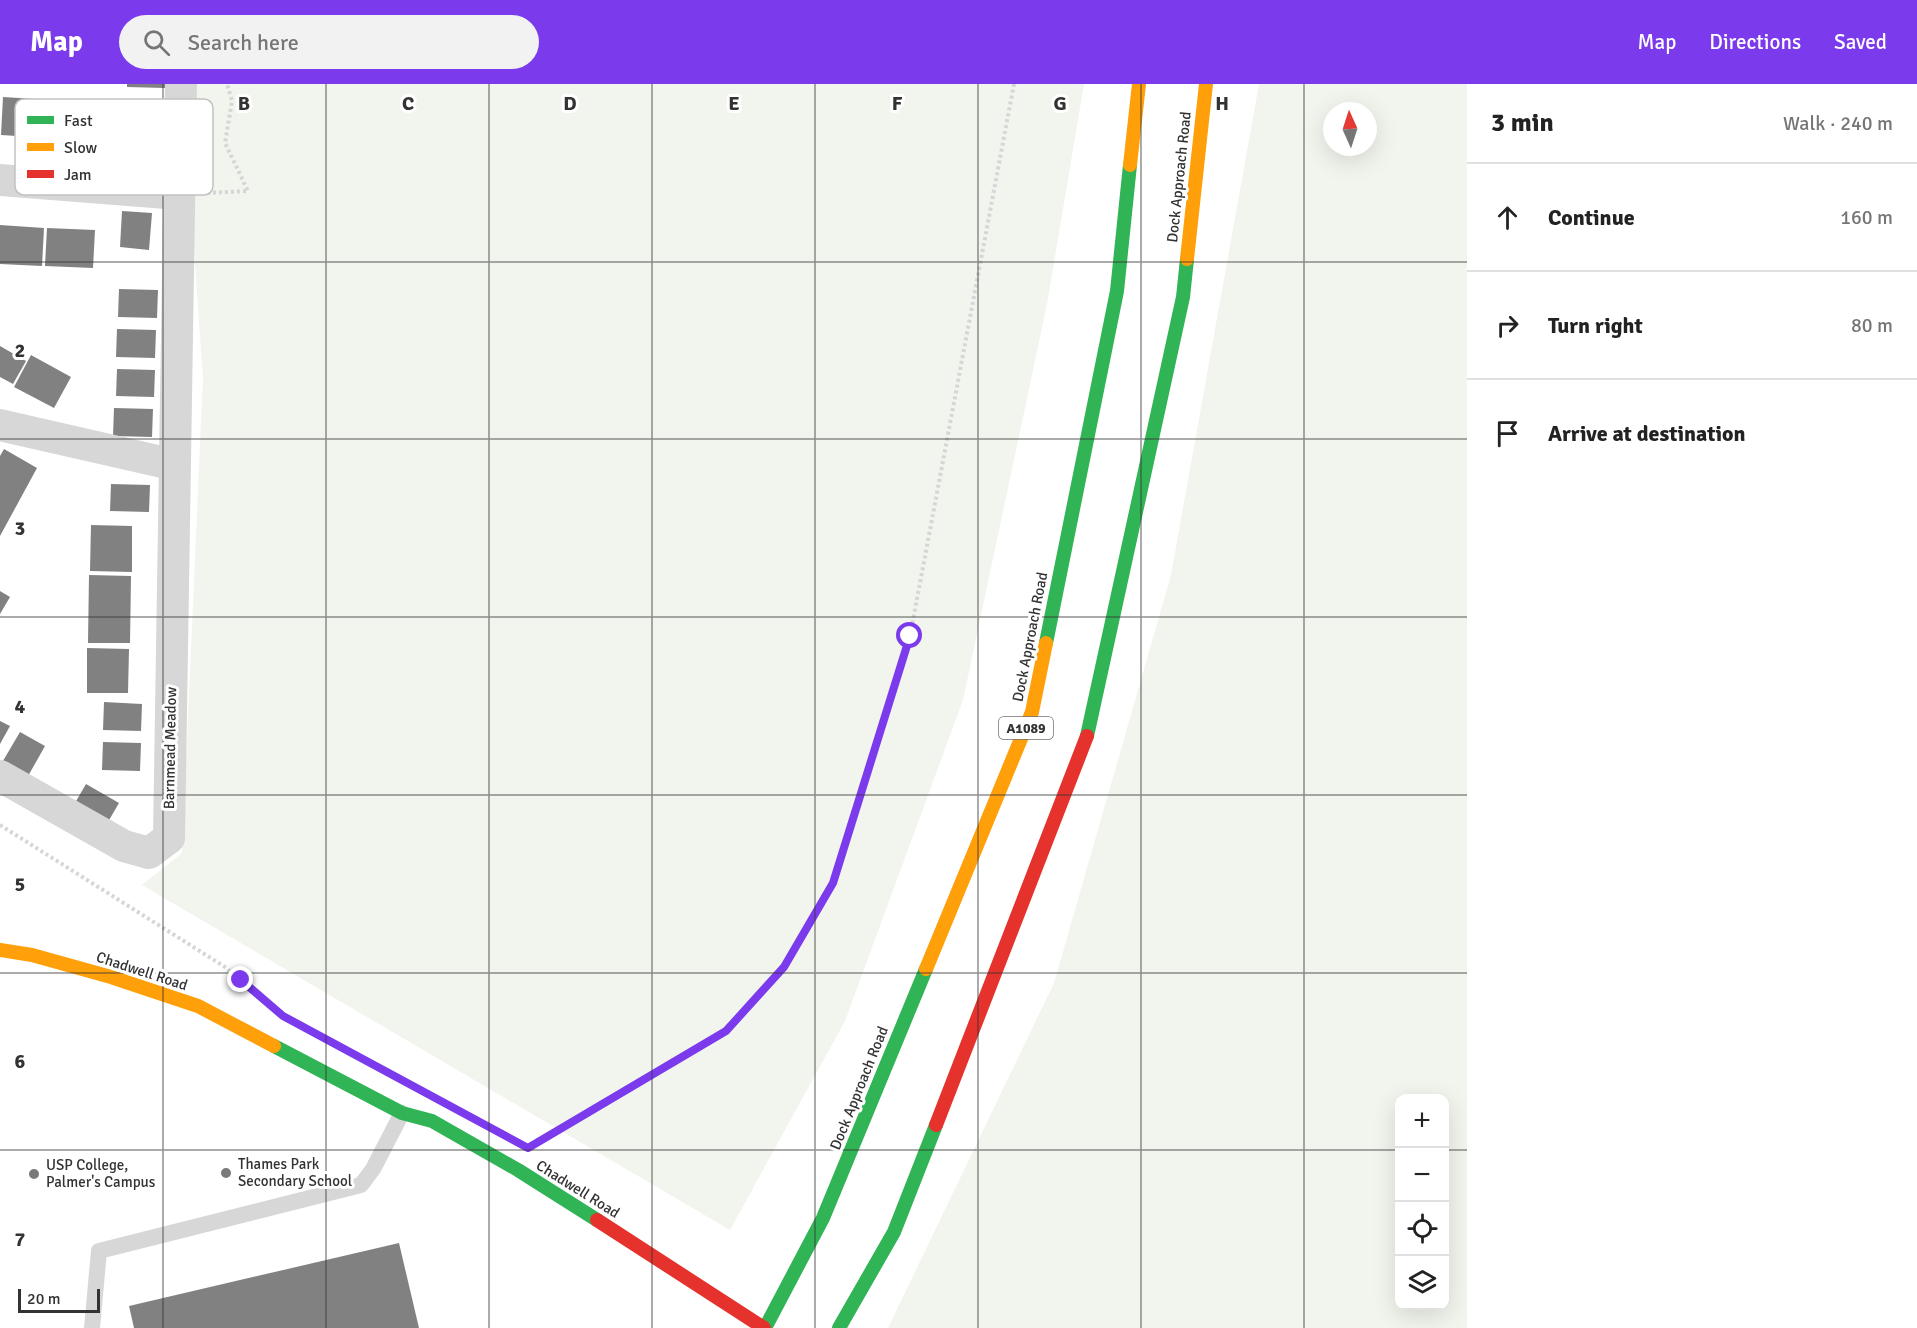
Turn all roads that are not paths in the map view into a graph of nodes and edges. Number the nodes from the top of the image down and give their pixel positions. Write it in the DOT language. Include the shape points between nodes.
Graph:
graph roads {
  1 [pos="181,84"];
  2 [pos="1139,84"];
  3 [pos="1206,84"];
  4 [pos="181,99"];
  5 [pos="0,180"];
  6 [pos="15,181"];
  7 [pos="179,195"];
  8 [pos="0,425"];
  9 [pos="175,465"];
  10 [pos="0,776"];
  11 [pos="0,950"];
  12 [pos="402,1113"];
  13 [pos="92,1328"];
  14 [pos="765,1328"];
  15 [pos="838,1328"];
  1 -- 4 [label="street, Barnmead Meadow"];
  2 -- 14 [label="main road, Dock Approach Road / A1089" via="1117,291 1032,712 823,1218"];
  3 -- 15 [label="main road, Dock Approach Road" via="1183,297 1090,729 894,1232"];
  5 -- 6 [label="street"];
  7 -- 9 [label="street, Barnmead Meadow"];
  8 -- 9 [label="street"];
  9 -- 10 [label="street, Barnmead Meadow" via="169,838 149,853 124,846"];
  11 -- 12 [label="main road, Chadwell Road" via="111,976 198,1006"];
  12 -- 13 [label="lane" via="361,1185 99,1251"];
  12 -- 14 [label="main road, Chadwell Road" via="432,1121 478,1147"];
}
